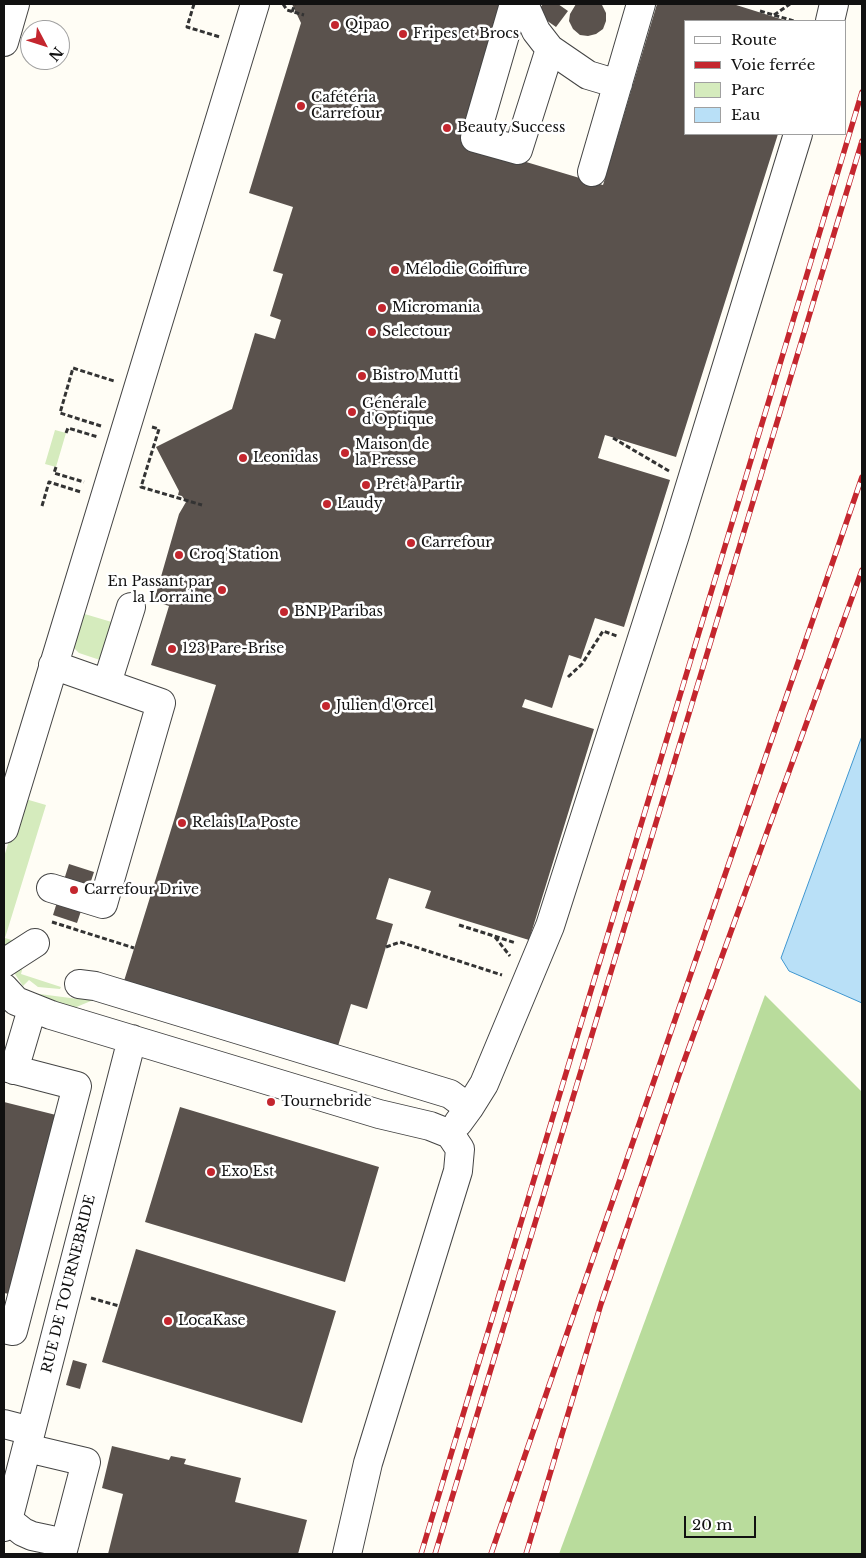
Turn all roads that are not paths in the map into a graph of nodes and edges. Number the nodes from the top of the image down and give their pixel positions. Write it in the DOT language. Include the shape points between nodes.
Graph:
graph roads {
  1 [pos="15,4"];
  2 [pos="255,4"];
  3 [pos="514,4"];
  4 [pos="524,4"];
  5 [pos="641,4"];
  6 [pos="834,4"];
  7 [pos="830,20"];
  8 [pos="4,42"];
  9 [pos="550,49"];
  10 [pos="618,84"];
  11 [pos="798,135"];
  12 [pos="592,172"];
  13 [pos="131,607"];
  14 [pos="53,665"];
  15 [pos="110,685"];
  16 [pos="4,829"];
  17 [pos="51,888"];
  18 [pos="43,932"];
  19 [pos="4,963"];
  20 [pos="79,984"];
  21 [pos="4,988"];
  22 [pos="32,1008"];
  23 [pos="132,1039"];
  24 [pos="9,1068"];
  25 [pos="469,1108"];
  26 [pos="450,1134"];
  27 [pos="4,1329"];
  28 [pos="4,1424"];
  29 [pos="29,1439"];
  30 [pos="6,1523"];
  31 [pos="64,1549"];
  32 [pos="347,1554"];
  1 -- 8 [label="street"];
  2 -- 14 [label="street"];
  3 -- 9 [label="street" via="475,138 518,150"];
  4 -- 9 [label="street" via="536,32"];
  5 -- 10 [label="street"];
  6 -- 7 [label="street"];
  9 -- 10 [label="street" via="588,75"];
  10 -- 12 [label="street"];
  11 -- 25 [label="street" via="678,526 556,907 484,1084"];
  13 -- 15 [label="street"];
  14 -- 15 [label="street"];
  14 -- 16 [label="street"];
  15 -- 17 [label="street" via="161,703 153,733 103,904"];
  18 -- 19 [label="street"];
  20 -- 25 [label="street" via="95,986 450,1094"];
  21 -- 22 [label="street" via="16,1001"];
  22 -- 23 [label="street"];
  22 -- 24 [label="street"];
  23 -- 26 [label="street"];
  23 -- 29 [label="street, RUE DE TOURNEBRIDE"];
  24 -- 27 [label="street" via="77,1086 13,1331"];
  25 -- 26 [label="street"];
  26 -- 32 [label="street" via="460,1149 458,1171 368,1463"];
  28 -- 29 [label="street"];
  29 -- 30 [label="street, RUE DE TOURNEBRIDE"];
  29 -- 31 [label="street" via="86,1462"];
  30 -- 31 [label="street"];
}
